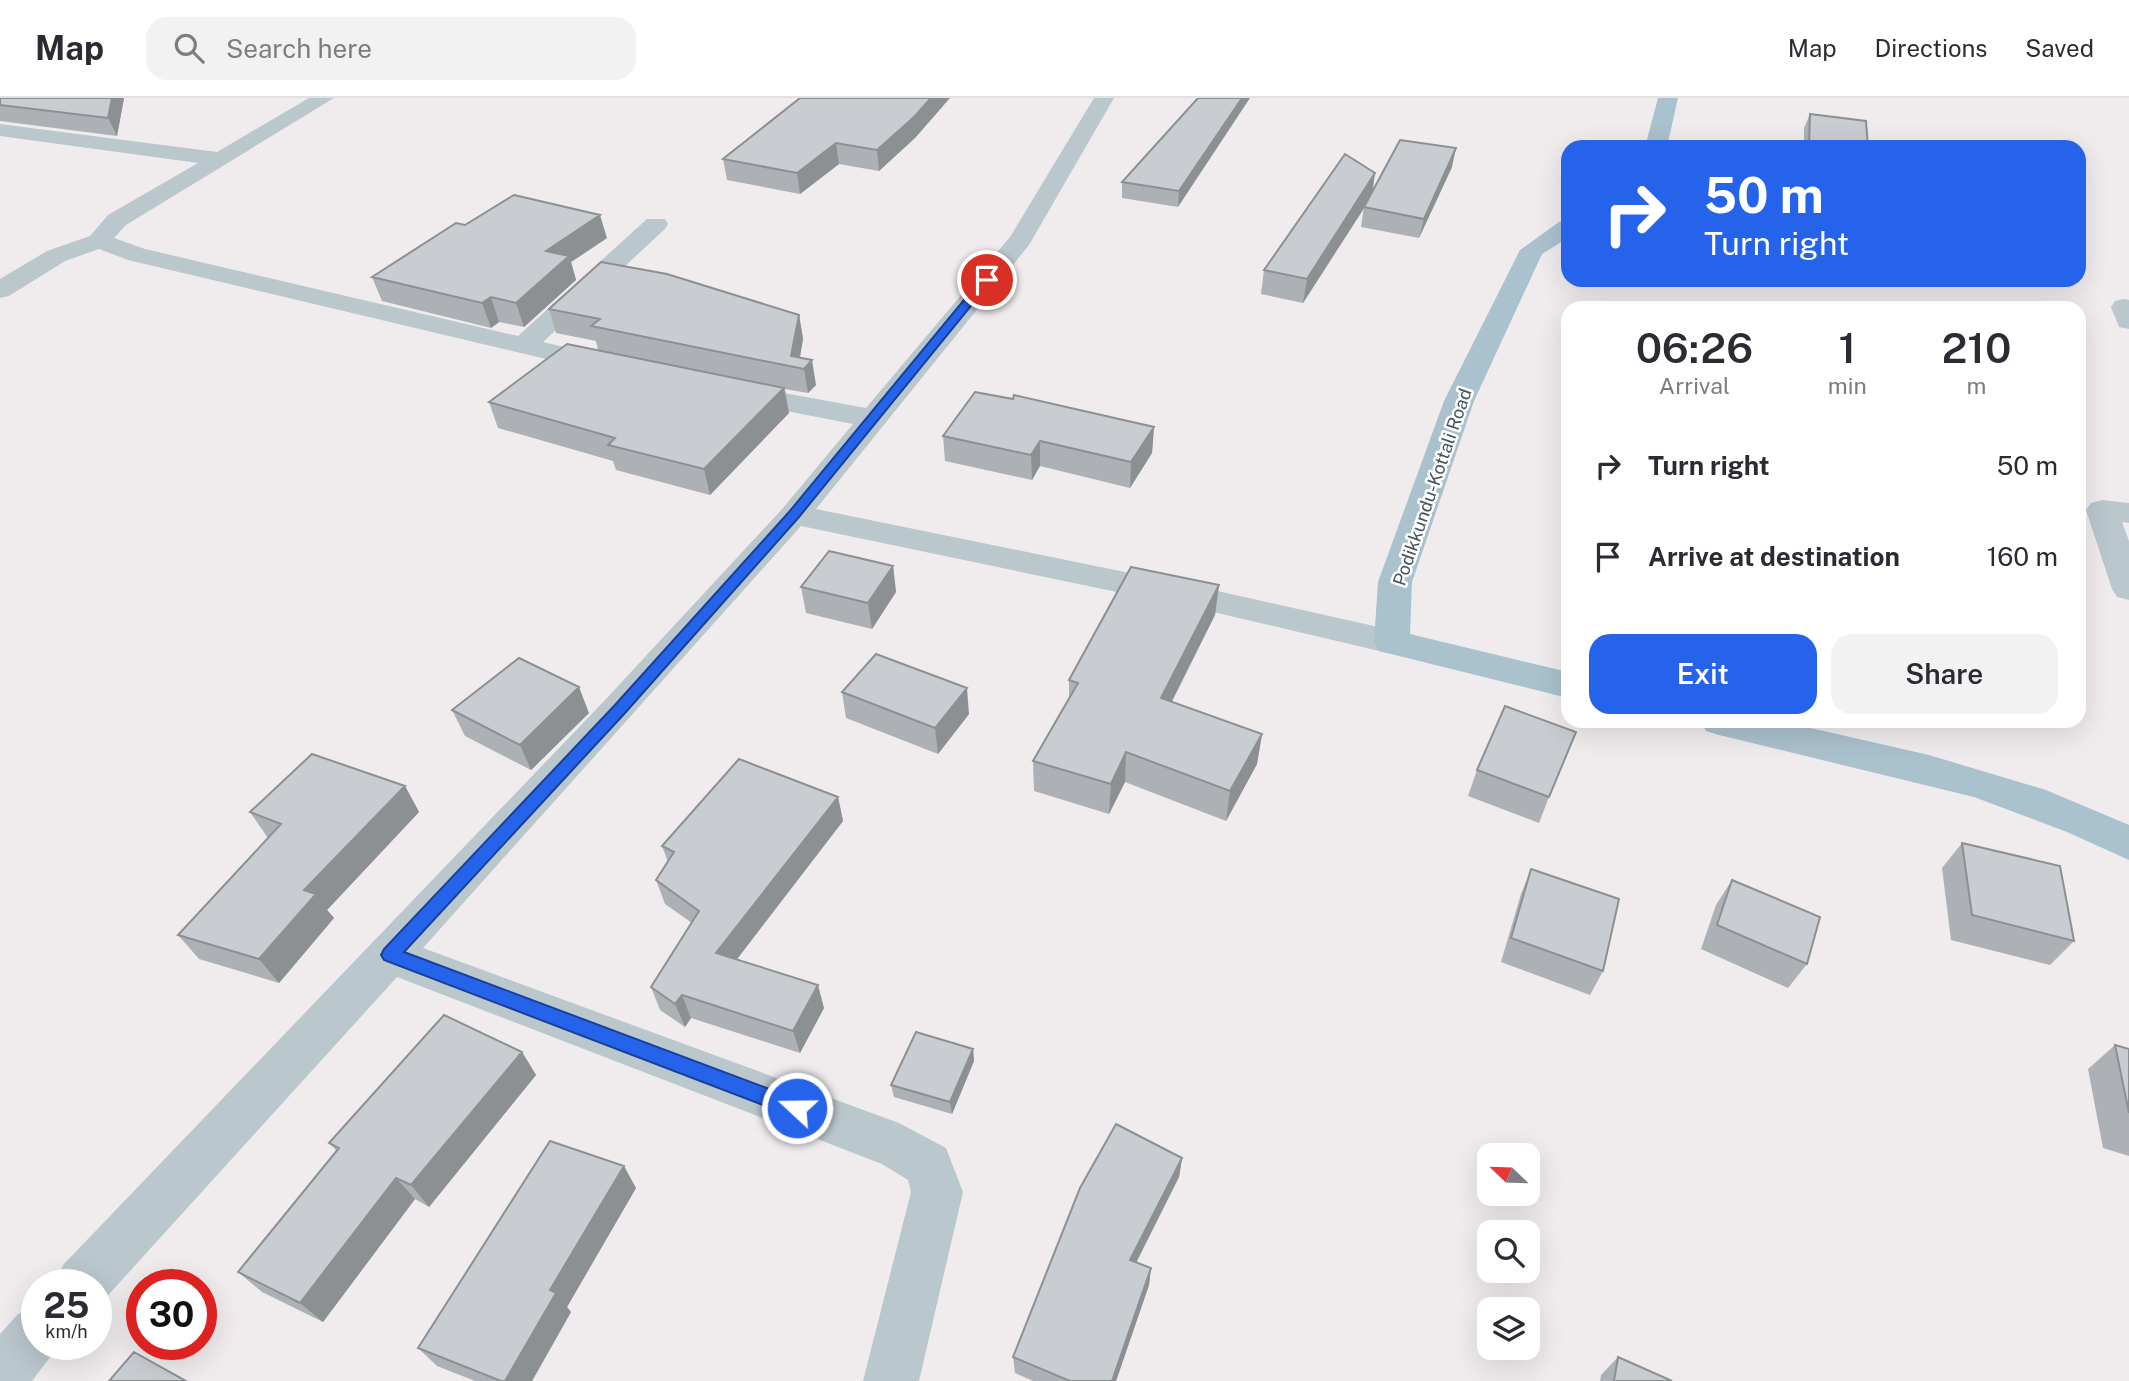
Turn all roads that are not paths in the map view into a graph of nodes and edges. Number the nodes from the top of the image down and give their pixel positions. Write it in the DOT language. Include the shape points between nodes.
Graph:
graph roads {
  1 [pos="324,98"];
  2 [pos="1104,98"];
  3 [pos="1668,98"];
  4 [pos="0,130"];
  5 [pos="1658,140"];
  6 [pos="221,159"];
  7 [pos="656,224"];
  8 [pos="1561,231"];
  9 [pos="99,241"];
  10 [pos="0,290"];
  11 [pos="522,347"];
  12 [pos="628,370"];
  13 [pos="708,387"];
  14 [pos="871,418"];
  15 [pos="2129,513"];
  16 [pos="794,514"];
  17 [pos="2129,589"];
  18 [pos="1392,642"];
  19 [pos="1561,683"];
  20 [pos="1748,728"];
  21 [pos="2129,844"];
  22 [pos="390,955"];
  23 [pos="96,1269"];
  24 [pos="891,1381"];
  1 -- 6 [label="street"];
  2 -- 14 [label="street" via="1020,240"];
  3 -- 5 [label="main road"];
  4 -- 6 [label="street"];
  6 -- 9 [label="street" via="117,220"];
  7 -- 11 [label="street"];
  8 -- 18 [label="main road, Podikkundu-Kottali Road" via="1532,250 1459,401 1395,582"];
  9 -- 10 [label="street" via="56,256"];
  9 -- 11 [label="street" via="137,255"];
  11 -- 12 [label="street"];
  13 -- 14 [label="street"];
  14 -- 16 [label="street"];
  15 -- 17 [label="street" via="2102,510"];
  16 -- 18 [label="street"];
  16 -- 22 [label="street"];
  18 -- 19 [label="main road"];
  20 -- 21 [label="main road" via="1950,776 2084,820"];
  22 -- 23 [label="street"];
  22 -- 24 [label="street" via="886,1142 928,1165 937,1192"];
}
